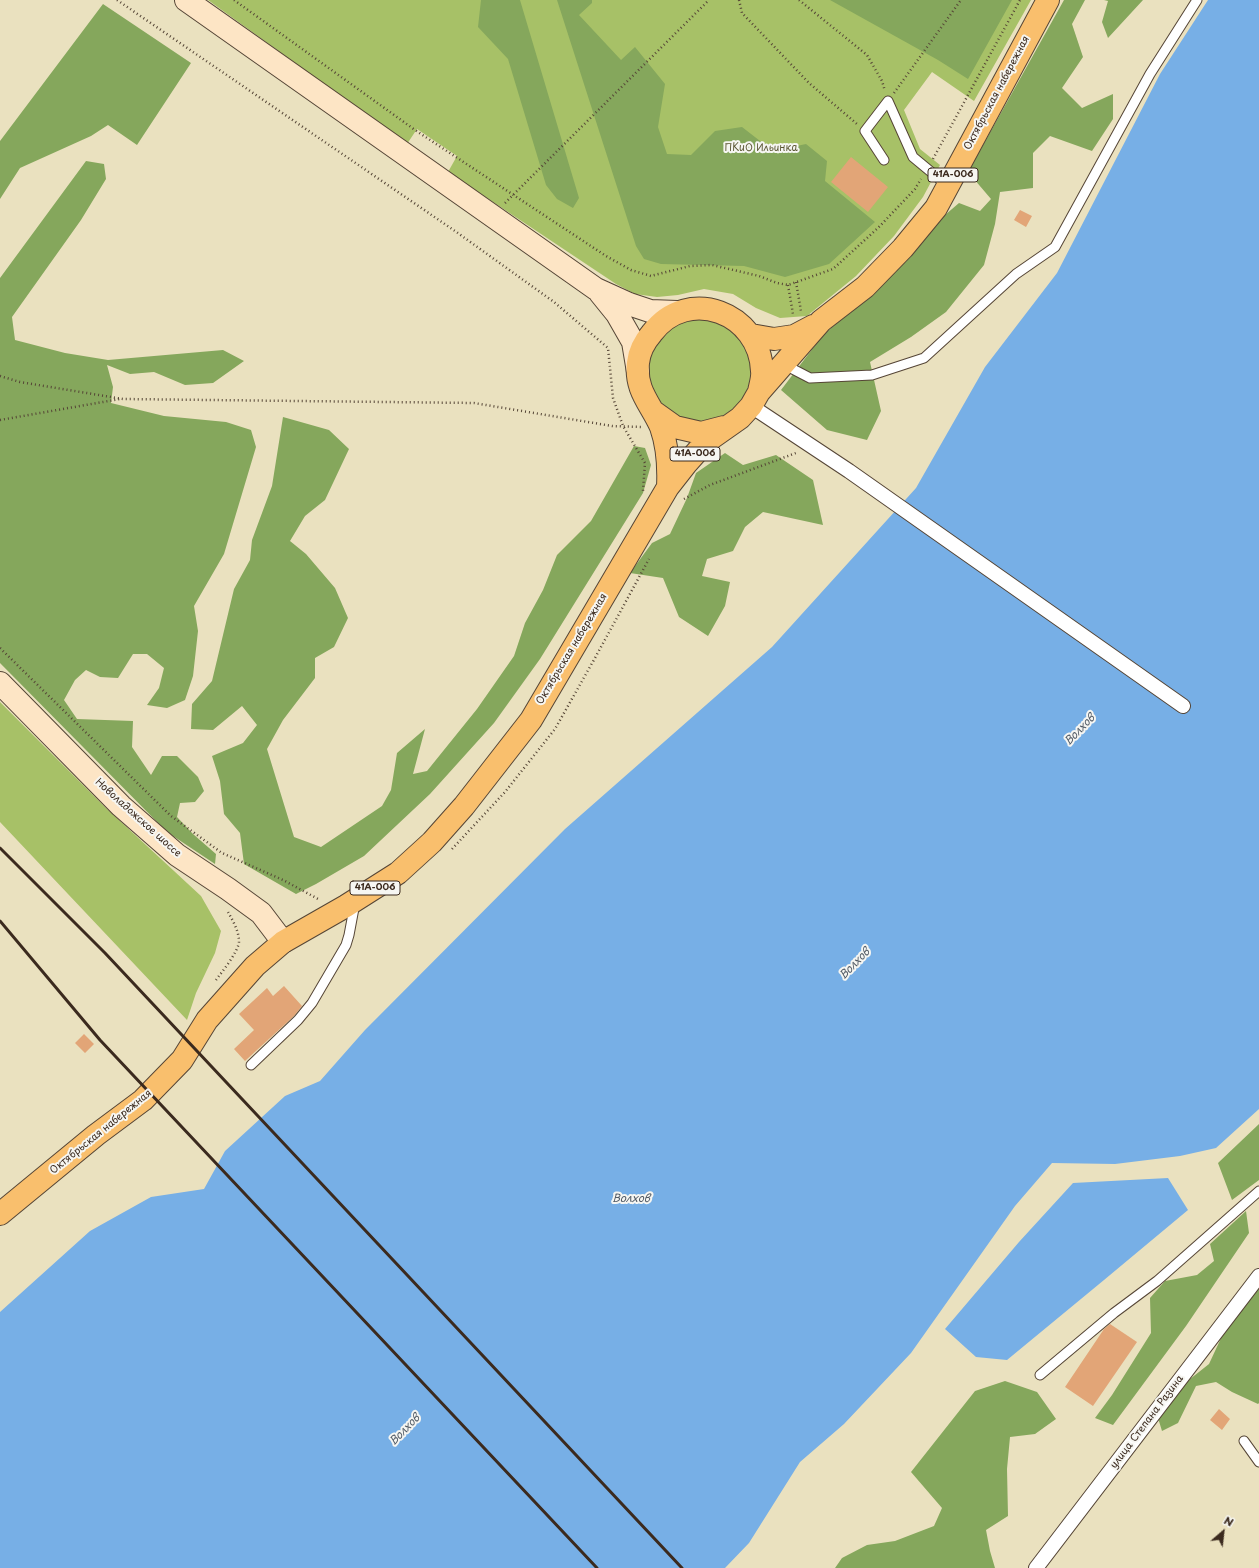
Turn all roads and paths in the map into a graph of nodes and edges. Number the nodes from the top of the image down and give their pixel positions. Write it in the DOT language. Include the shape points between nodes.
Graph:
graph roads {
  1 [pos="117,0"];
  2 [pos="186,0"];
  3 [pos="234,0"];
  4 [pos="709,0"];
  5 [pos="739,0"];
  6 [pos="799,0"];
  7 [pos="961,0"];
  8 [pos="1020,0"];
  9 [pos="1048,0"];
  10 [pos="1197,0"];
  11 [pos="888,101"];
  12 [pos="865,130"];
  13 [pos="884,160"];
  14 [pos="927,169"];
  15 [pos="948,186"];
  16 [pos="513,195"];
  17 [pos="493,216"];
  18 [pos="796,282"];
  19 [pos="788,285"];
  20 [pos="596,289"];
  21 [pos="678,312"];
  22 [pos="806,321"];
  23 [pos="751,335"];
  24 [pos="783,364"];
  25 [pos="0,376"];
  26 [pos="639,384"];
  27 [pos="124,399"];
  28 [pos="755,399"];
  29 [pos="0,420"];
  30 [pos="657,420"];
  31 [pos="623,426"];
  32 [pos="727,427"];
  33 [pos="812,446"];
  34 [pos="643,493"];
  35 [pos="676,493"];
  36 [pos="0,648"];
  37 [pos="0,683"];
  38 [pos="1183,706"];
  39 [pos="228,889"];
  40 [pos="356,900"];
  41 [pos="323,901"];
  42 [pos="284,942"];
  43 [pos="213,984"];
  44 [pos="251,1065"];
  45 [pos="1259,1191"];
  46 [pos="0,1214"];
  47 [pos="1259,1276"];
  48 [pos="1040,1375"];
  49 [pos="1244,1441"];
  50 [pos="1259,1462"];
  51 [pos="1036,1568"];
  1 -- 31 [label="path" via="455,231 554,302 608,348 613,398"];
  2 -- 17 [label="main road"];
  3 -- 16 [label="path" via="415,130"];
  4 -- 16 [label="path"];
  5 -- 12 [label="path" via="742,13 809,83"];
  6 -- 11 [label="path" via="867,55 882,81"];
  7 -- 11 [label="path"];
  8 -- 14 [label="path"];
  9 -- 15 [label="main road, Октябрьская набережная / 41А-006"];
  10 -- 24 [label="lane" via="1150,74 1055,247 1016,274 924,358 872,374 810,378"];
  11 -- 12 [label="lane"];
  11 -- 14 [label="lane" via="913,157"];
  12 -- 13 [label="lane"];
  14 -- 15 [label="lane"];
  14 -- 18 [label="path" via="915,189 878,228 833,269"];
  15 -- 22 [label="main road, Октябрьская набережная / 41А-006" via="936,208 903,248 865,287"];
  16 -- 17 [label="path"];
  16 -- 19 [label="path" via="606,256 637,272 651,276 690,266 712,265"];
  17 -- 20 [label="main road"];
  18 -- 19 [label="path"];
  18 -- 22 [label="path"];
  19 -- 22 [label="path"];
  20 -- 21 [label="main road" via="650,311"];
  20 -- 26 [label="main road" via="617,314 633,342"];
  21 -- 23 [label="main road" via="698,308 718,311 737,320"];
  21 -- 26 [label="main road" via="658,324 645,341 638,362"];
  22 -- 23 [label="main road" via="794,336 774,338"];
  22 -- 24 [label="main road, Октябрьская набережная / 41А-006"];
  23 -- 28 [label="main road" via="760,353 762,372"];
  24 -- 28 [label="main road, Октябрьская набережная / 41А-006"];
  25 -- 27 [label="path" via="20,382"];
  26 -- 30 [label="main road"];
  27 -- 29 [label="path"];
  27 -- 31 [label="path" via="474,403"];
  28 -- 32 [label="main road, Октябрьская набережная / 41А-006" via="740,418"];
  28 -- 33 [label="street"];
  30 -- 31 [label="path"];
  30 -- 32 [label="main road" via="701,433"];
  30 -- 35 [label="main road" via="667,446"];
  31 -- 34 [label="path" via="645,463"];
  32 -- 35 [label="main road, Октябрьская набережная / 41А-006" via="686,464"];
  33 -- 35 [label="path" via="710,485"];
  33 -- 38 [label="street"];
  35 -- 40 [label="main road, Октябрьская набережная / 41А-006" via="531,720 464,806 432,842 398,873"];
  36 -- 41 [label="path" via="171,816 222,853"];
  37 -- 39 [label="main road, Новоладожское шоссе" via="121,806 177,855"];
  39 -- 42 [label="main road, Новоладожское шоссе" via="261,913"];
  39 -- 43 [label="path" via="220,900 235,923 239,943"];
  40 -- 42 [label="main road, Октябрьская набережная / 41А-006"];
  40 -- 44 [label="lane" via="346,945 312,1003"];
  42 -- 46 [label="main road, Октябрьская набережная / 41А-006" via="231,990 207,1020 182,1060 143,1100"];
  45 -- 48 [label="lane" via="1156,1281"];
  47 -- 51 [label="street, улица Степана Разина"];
  49 -- 50 [label="lane"];
}
